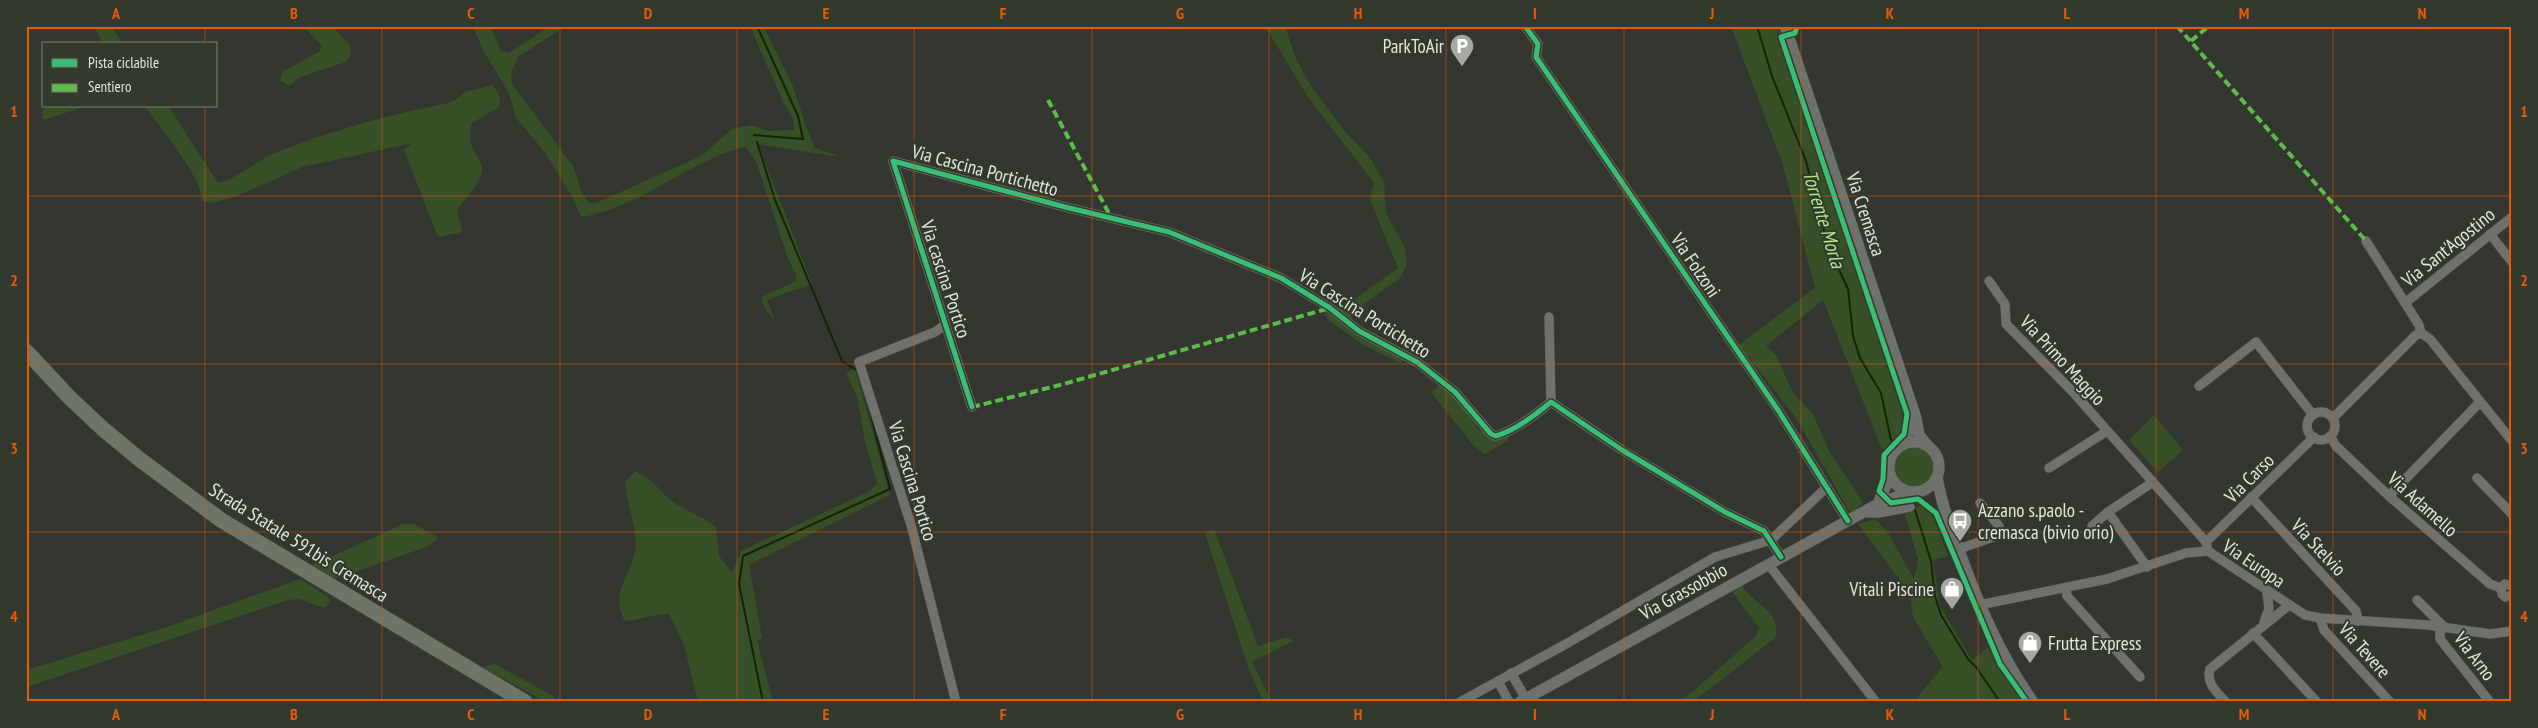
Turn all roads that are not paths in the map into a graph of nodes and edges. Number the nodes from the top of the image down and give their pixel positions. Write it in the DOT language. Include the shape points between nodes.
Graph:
graph roads {
  1 [pos="1525,26"];
  2 [pos="1786,26"];
  3 [pos="893,161"];
  4 [pos="2512,217"];
  5 [pos="2490,234"];
  6 [pos="2366,241"];
  7 [pos="2512,262"];
  8 [pos="1989,280"];
  9 [pos="2405,303"];
  10 [pos="1549,317"];
  11 [pos="945,325"];
  12 [pos="2421,333"];
  13 [pos="26,351"];
  14 [pos="2199,386"];
  15 [pos="1551,402"];
  16 [pos="2480,402"];
  17 [pos="972,407"];
  18 [pos="1913,412"];
  19 [pos="2313,414"];
  20 [pos="2332,418"];
  21 [pos="2107,431"];
  22 [pos="2330,436"];
  23 [pos="2314,437"];
  24 [pos="2512,441"];
  25 [pos="1905,443"];
  26 [pos="1928,446"];
  27 [pos="2049,468"];
  28 [pos="1888,469"];
  29 [pos="1937,477"];
  30 [pos="2477,478"];
  31 [pos="2153,482"];
  32 [pos="1827,487"];
  33 [pos="1912,492"];
  34 [pos="2389,496"];
  35 [pos="2251,497"];
  36 [pos="1980,503"];
  37 [pos="1878,504"];
  38 [pos="1910,507"];
  39 [pos="2108,512"];
  40 [pos="1864,513"];
  41 [pos="1946,513"];
  42 [pos="2512,514"];
  43 [pos="1848,521"];
  44 [pos="2092,526"];
  45 [pos="1771,540"];
  46 [pos="2206,542"];
  47 [pos="1959,549"];
  48 [pos="2208,551"];
  49 [pos="1781,557"];
  50 [pos="1768,564"];
  51 [pos="2147,567"];
  52 [pos="2511,585"];
  53 [pos="2066,588"];
  54 [pos="2501,588"];
  55 [pos="2267,592"];
  56 [pos="2511,597"];
  57 [pos="2417,600"];
  58 [pos="1979,605"];
  59 [pos="2288,606"];
  60 [pos="2320,618"];
  61 [pos="2358,621"];
  62 [pos="2263,624"];
  63 [pos="2442,627"];
  64 [pos="2512,631"];
  65 [pos="2253,633"];
  66 [pos="1511,673"];
  67 [pos="2140,677"];
  68 [pos="1498,681"];
  69 [pos="1523,700"];
  70 [pos="525,702"];
  71 [pos="956,702"];
  72 [pos="1460,702"];
  73 [pos="1509,702"];
  74 [pos="1876,702"];
  75 [pos="2033,702"];
  76 [pos="2226,702"];
  77 [pos="2317,702"];
  78 [pos="2390,702"];
  79 [pos="2490,702"];
  1 -- 32 [label="street, Via Folzoni" via="1538,44 1536,57 1778,410"];
  2 -- 18 [label="main road, Via Cremasca"];
  3 -- 11 [label="street, Via cascina Portico"];
  3 -- 15 [label="street, Via Cascina Portichetto" via="1064,208 1169,232 1281,278 1330,308 1359,331 1417,362 1455,392 1496,436 1536,415"];
  4 -- 5 [label="street, Via Sant'Agostino"];
  5 -- 7 [label="street"];
  5 -- 9 [label="street, Via Sant'Agostino"];
  6 -- 9 [label="street"];
  8 -- 21 [label="street, Via Primo Maggio" via="2004,304 2006,324"];
  9 -- 12 [label="street"];
  10 -- 15 [label="street"];
  11 -- 17 [label="street, Via cascina Portico"];
  11 -- 71 [label="street, Via Cascina Portico" via="859,362 910,525"];
  12 -- 16 [label="street" via="2430,339"];
  12 -- 20 [label="street"];
  13 -- 70 [label="highway, Strada Statale 591bis Cremasca" via="103,429 220,520"];
  14 -- 19 [label="street" via="2256,342"];
  15 -- 45 [label="street" via="1622,450 1725,512 1764,531"];
  16 -- 24 [label="street"];
  16 -- 34 [label="street"];
  18 -- 25 [label="main road"];
  18 -- 26 [label="main road, Via Cremasca" via="1919,435"];
  19 -- 20 [label="street" via="2326,413"];
  19 -- 23 [label="street" via="2308,426"];
  20 -- 22 [label="street" via="2335,425"];
  21 -- 27 [label="street, Via Primo Maggio"];
  21 -- 31 [label="street, Via Primo Maggio"];
  22 -- 23 [label="street" via="2323,439"];
  22 -- 34 [label="street, Via Adamello" via="2336,446"];
  23 -- 35 [label="street, Via Carso"];
  25 -- 26 [label="main road" via="1917,442"];
  25 -- 28 [label="main road" via="1893,452"];
  26 -- 29 [label="main road" via="1938,462"];
  28 -- 33 [label="main road" via="1895,484"];
  28 -- 37 [label="main road"];
  29 -- 33 [label="main road" via="1929,488"];
  29 -- 41 [label="main road"];
  30 -- 42 [label="street"];
  31 -- 39 [label="street"];
  31 -- 46 [label="street, Via Primo Maggio"];
  32 -- 43 [label="street, Via Folzoni"];
  32 -- 45 [label="street"];
  33 -- 37 [label="main road, Via Grassobbio"];
  33 -- 41 [label="main road" via="1934,500"];
  34 -- 54 [label="street, Via Adamello" via="2490,584"];
  35 -- 46 [label="street, Via Carso"];
  35 -- 61 [label="street, Via Stelvio" via="2356,611"];
  36 -- 47 [label="street" via="1999,526 1993,537"];
  37 -- 40 [label="main road, Via Grassobbio"];
  38 -- 40 [label="street, Via Grassobbio"];
  39 -- 44 [label="street"];
  39 -- 51 [label="street"];
  40 -- 43 [label="main road, Via Grassobbio"];
  41 -- 47 [label="main road"];
  43 -- 49 [label="main road, Via Grassobbio"];
  45 -- 49 [label="street"];
  45 -- 66 [label="street" via="1715,557"];
  46 -- 48 [label="street, Via Primo Maggio"];
  47 -- 58 [label="main road"];
  48 -- 51 [label="street, Via Europa" via="2186,553"];
  48 -- 55 [label="street, Via Europa"];
  49 -- 50 [label="main road, Via Grassobbio"];
  50 -- 69 [label="main road, Via Grassobbio"];
  50 -- 74 [label="street"];
  51 -- 53 [label="street, Via Europa"];
  52 -- 54 [label="street" via="2505,584"];
  53 -- 58 [label="street, Via Europa"];
  53 -- 67 [label="street" via="2067,596"];
  54 -- 56 [label="street, Via Adamello" via="2505,597"];
  55 -- 59 [label="street, Via Europa"];
  55 -- 62 [label="street" via="2269,610"];
  57 -- 63 [label="street"];
  58 -- 75 [label="main road" via="2003,656"];
  59 -- 60 [label="street, Via Europa"];
  59 -- 62 [label="street"];
  60 -- 61 [label="street, Via Europa"];
  60 -- 78 [label="street, Via Tevere" via="2324,630"];
  61 -- 63 [label="street, Via Europa"];
  62 -- 65 [label="street"];
  63 -- 64 [label="street, Via Europa" via="2490,634"];
  63 -- 79 [label="street, Via Arno" via="2440,639"];
  65 -- 76 [label="street" via="2210,669 2210,685"];
  65 -- 77 [label="street"];
  66 -- 68 [label="street"];
  66 -- 69 [label="street"];
  68 -- 72 [label="street"];
  68 -- 73 [label="street"];
}
